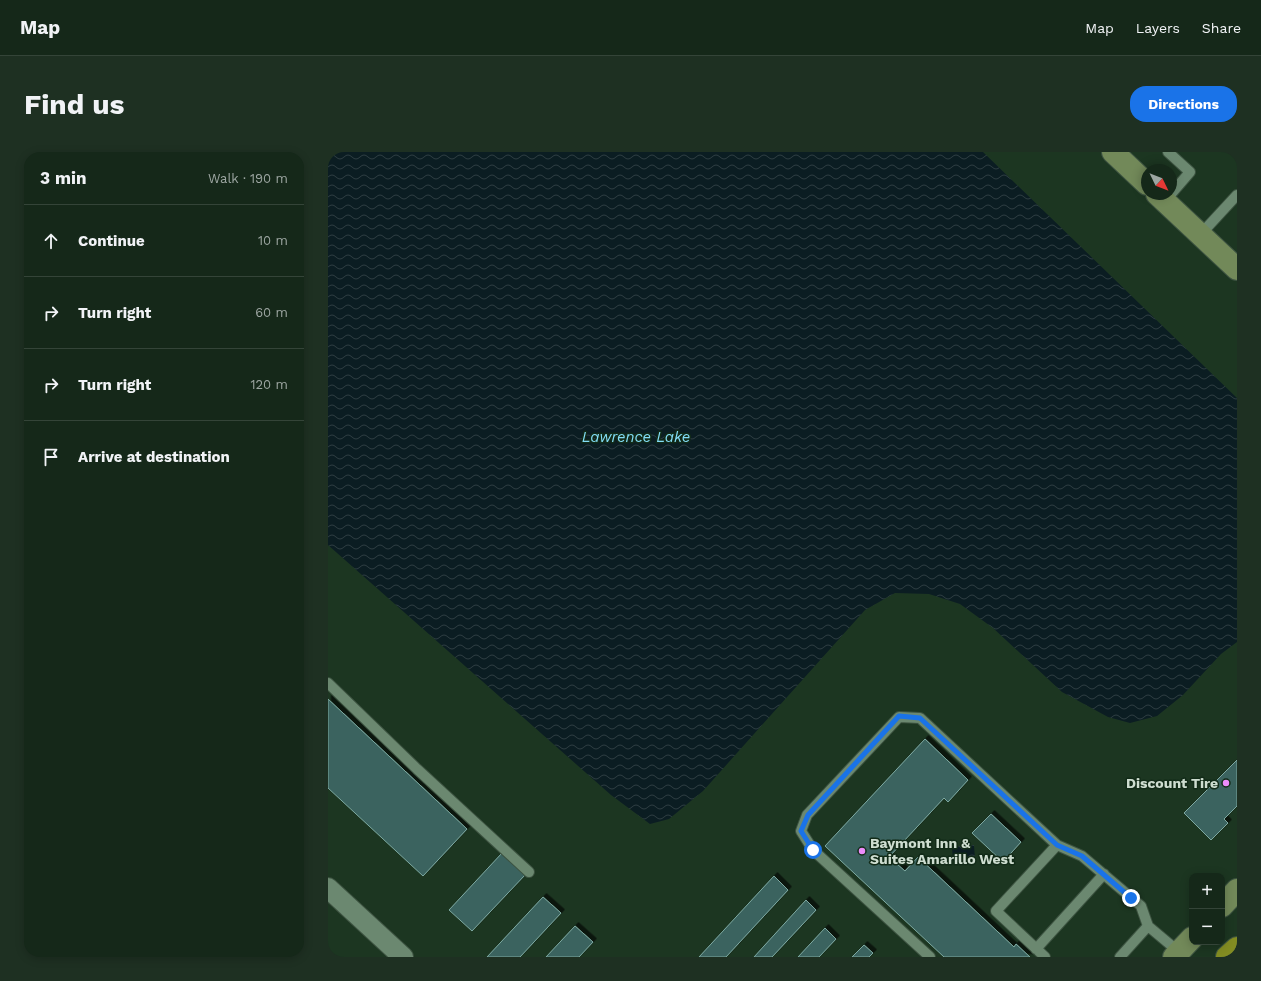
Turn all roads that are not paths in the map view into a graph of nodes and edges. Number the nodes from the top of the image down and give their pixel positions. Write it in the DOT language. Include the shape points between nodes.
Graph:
graph roads {
  1 [pos="1113,152"];
  2 [pos="1168,152"];
  3 [pos="1141,178"];
  4 [pos="1177,185"];
  5 [pos="1237,195"];
  6 [pos="1169,200"];
  7 [pos="1200,235"];
  8 [pos="1237,269"];
  9 [pos="328,683"];
  10 [pos="1057,845"];
  11 [pos="529,872"];
  12 [pos="1104,874"];
  13 [pos="328,888"];
  14 [pos="1237,890"];
  15 [pos="1225,903"];
  16 [pos="1148,926"];
  17 [pos="1237,948"];
  18 [pos="1036,949"];
  19 [pos="1182,949"];
  20 [pos="403,957"];
  21 [pos="930,957"];
  22 [pos="1045,957"];
  23 [pos="1120,957"];
  24 [pos="1227,957"];
  1 -- 3 [label="street"];
  2 -- 4 [label="lane" via="1190,172"];
  5 -- 7 [label="lane"];
  6 -- 7 [label="street"];
  7 -- 8 [label="street"];
  9 -- 11 [label="lane"];
  10 -- 12 [label="lane" via="1082,856"];
  10 -- 18 [label="lane" via="996,911"];
  10 -- 21 [label="lane" via="920,718 899,716 808,815 801,831 813,850"];
  12 -- 16 [label="lane" via="1141,906"];
  12 -- 18 [label="lane"];
  13 -- 20 [label="street"];
  14 -- 15 [label="street"];
  16 -- 19 [label="lane"];
  16 -- 23 [label="lane"];
  17 -- 24 [label="highway"];
  18 -- 22 [label="lane"];
}
